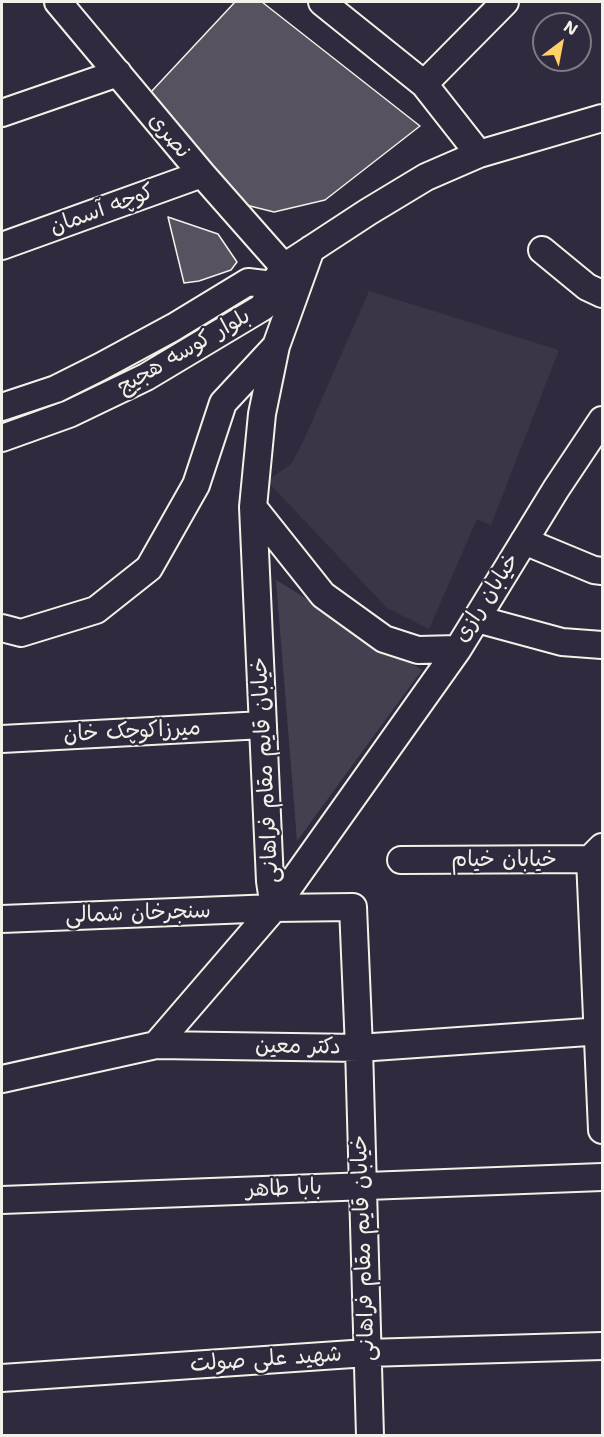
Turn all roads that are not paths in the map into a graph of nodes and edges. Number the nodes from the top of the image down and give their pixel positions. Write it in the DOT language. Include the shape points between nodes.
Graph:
graph roads {
  1 [pos="58,2"];
  2 [pos="322,2"];
  3 [pos="505,2"];
  4 [pos="118,73"];
  5 [pos="424,84"];
  6 [pos="2,113"];
  7 [pos="603,118"];
  8 [pos="479,154"];
  9 [pos="201,174"];
  10 [pos="2,246"];
  11 [pos="311,249"];
  12 [pos="542,250"];
  13 [pos="278,276"];
  14 [pos="603,294"];
  15 [pos="276,346"];
  16 [pos="2,407"];
  17 [pos="603,420"];
  18 [pos="2,438"];
  19 [pos="253,507"];
  20 [pos="524,541"];
  21 [pos="603,571"];
  22 [pos="477,619"];
  23 [pos="2,628"];
  24 [pos="603,645"];
  25 [pos="459,649"];
  26 [pos="263,725"];
  27 [pos="2,739"];
  28 [pos="596,853"];
  29 [pos="401,860"];
  30 [pos="274,908"];
  31 [pos="2,919"];
  32 [pos="598,926"];
  33 [pos="600,1031"];
  34 [pos="156,1045"];
  35 [pos="359,1048"];
  36 [pos="2,1079"];
  37 [pos="603,1130"];
  38 [pos="603,1177"];
  39 [pos="362,1186"];
  40 [pos="2,1200"];
  41 [pos="603,1346"];
  42 [pos="367,1353"];
  43 [pos="2,1378"];
  44 [pos="370,1436"];
  1 -- 4 [label="street, نصری"];
  2 -- 5 [label="street"];
  3 -- 5 [label="street"];
  4 -- 6 [label="street"];
  4 -- 9 [label="street, نصری"];
  5 -- 8 [label="street"];
  7 -- 8 [label="street"];
  8 -- 11 [label="street" via="426,177"];
  9 -- 10 [label="street, کوچه آسمان"];
  9 -- 13 [label="street, نصری"];
  11 -- 13 [label="street"];
  11 -- 15 [label="street, خیابان قایم مقام فراهانی"];
  12 -- 14 [label="street" via="587,287"];
  13 -- 16 [label="street, بلوار کوسه هجیج" via="248,282 100,367 56,389"];
  13 -- 18 [label="street, بلوار کوسه هجیج" via="263,307 146,377 69,414"];
  15 -- 19 [label="street, خیابان قایم مقام فراهانی" via="262,414"];
  15 -- 23 [label="street" via="223,403 196,485 149,568 96,610 21,633"];
  17 -- 20 [label="street, خیابان رازی"];
  19 -- 25 [label="street, خیابان رازی" via="323,595 384,639 418,650"];
  19 -- 26 [label="street, خیابان قایم مقام فراهانی"];
  20 -- 21 [label="street"];
  20 -- 22 [label="street, خیابان رازی"];
  22 -- 24 [label="street" via="562,642"];
  22 -- 25 [label="street, خیابان رازی"];
  25 -- 30 [label="street"];
  26 -- 27 [label="street, میرزاکوچک خان"];
  26 -- 30 [label="street, خیابان قایم مقام فراهانی"];
  28 -- 29 [label="street, خیابان خیام"];
  28 -- 32 [label="street"];
  30 -- 31 [label="street, سنجرخان شمالی"];
  30 -- 34 [label="street"];
  30 -- 35 [label="street, خیابان قایم مقام فراهانی" via="353,907"];
  32 -- 33 [label="street"];
  33 -- 35 [label="street, دکتر معین"];
  33 -- 37 [label="street"];
  34 -- 35 [label="street, دکتر معین"];
  34 -- 36 [label="street, دکتر معین"];
  35 -- 39 [label="street, خیابان قایم مقام فراهانی"];
  38 -- 39 [label="street, بابا طاهر"];
  39 -- 40 [label="street, بابا طاهر"];
  39 -- 42 [label="street, خیابان قایم مقام فراهانی"];
  41 -- 42 [label="street, شهید علی صولت"];
  42 -- 43 [label="street, شهید علی صولت"];
  42 -- 44 [label="street, خیابان قایم مقام فراهانی"];
}
